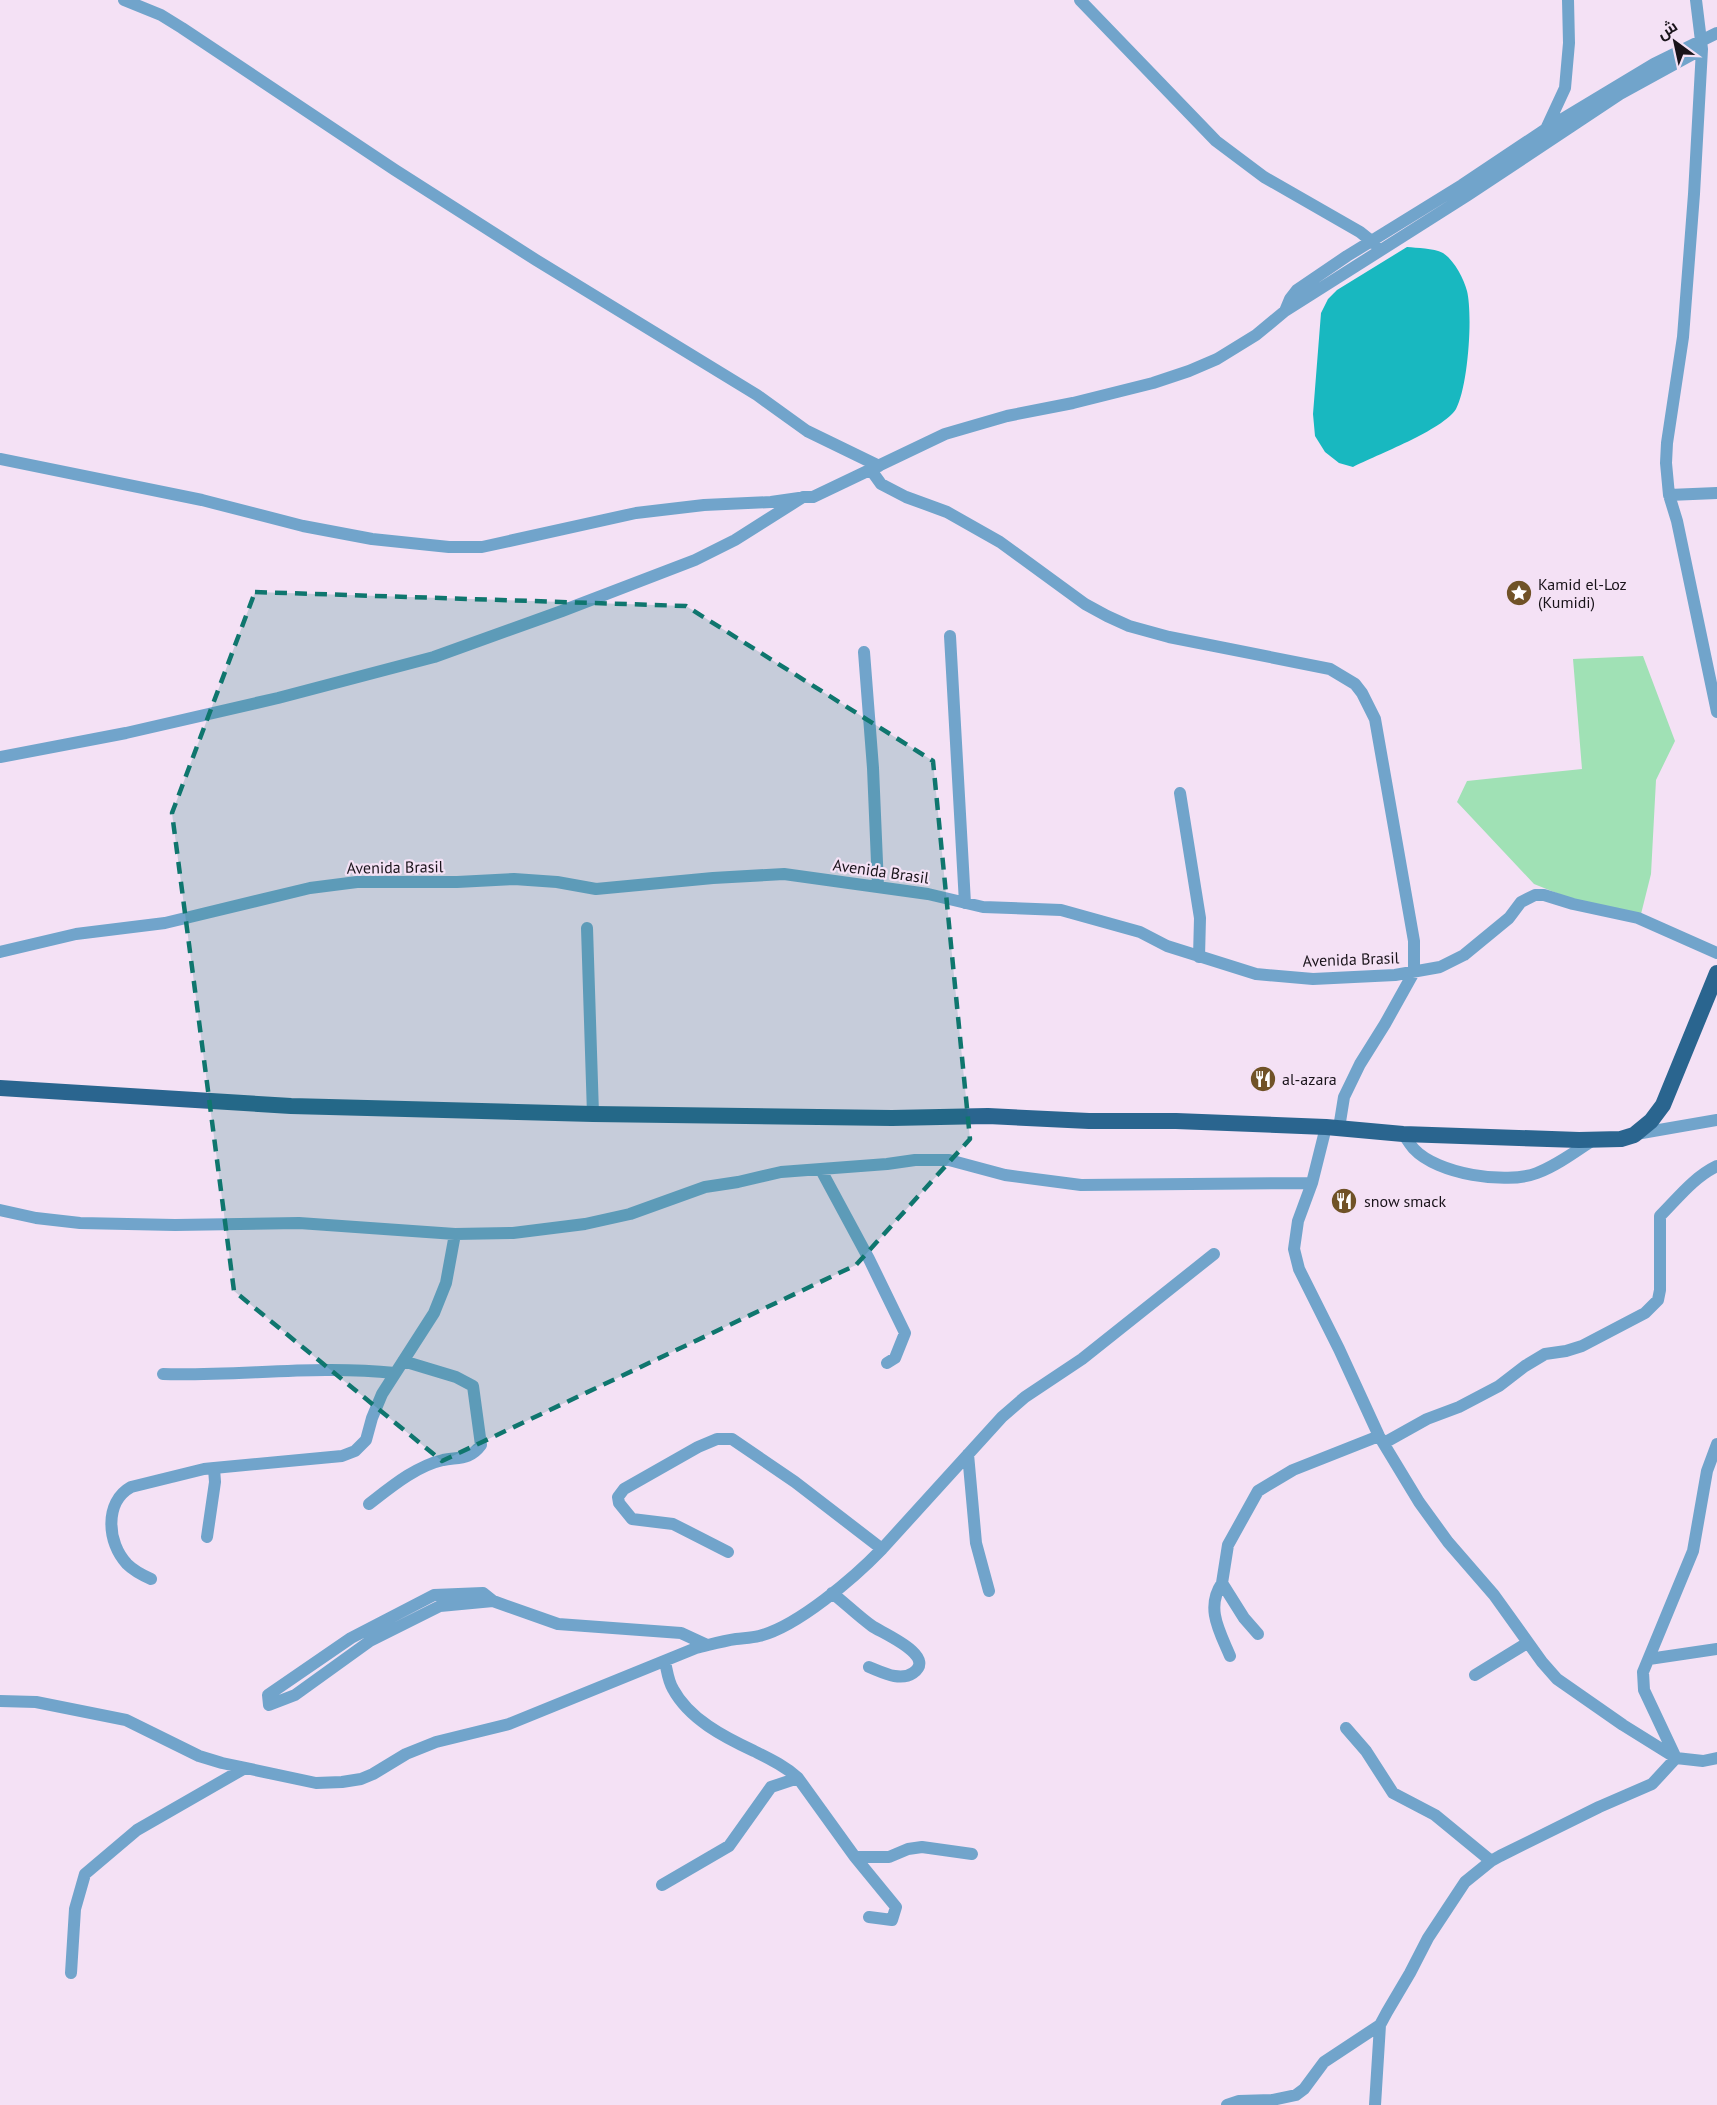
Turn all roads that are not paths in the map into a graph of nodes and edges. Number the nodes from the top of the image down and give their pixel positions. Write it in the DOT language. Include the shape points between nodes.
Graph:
graph roads {
  1 [pos="124,0"];
  2 [pos="1080,0"];
  3 [pos="1568,0"];
  4 [pos="1696,0"];
  5 [pos="1717,33"];
  6 [pos="1701,44"];
  7 [pos="1546,129"];
  8 [pos="1465,190"];
  9 [pos="1376,245"];
  10 [pos="0,459"];
  11 [pos="875,468"];
  12 [pos="1717,493"];
  13 [pos="1670,495"];
  14 [pos="803,497"];
  15 [pos="950,636"];
  16 [pos="864,652"];
  17 [pos="1717,712"];
  18 [pos="0,757"];
  19 [pos="1180,793"];
  20 [pos="878,886"];
  21 [pos="965,903"];
  22 [pos="587,928"];
  23 [pos="0,952"];
  24 [pos="1717,953"];
  25 [pos="1199,957"];
  26 [pos="1414,972"];
  27 [pos="1717,973"];
  28 [pos="0,1088"];
  29 [pos="593,1114"];
  30 [pos="1717,1120"];
  31 [pos="1333,1128"];
  32 [pos="1403,1134"];
  33 [pos="1634,1135"];
  34 [pos="1594,1140"];
  35 [pos="1717,1166"];
  36 [pos="821,1170"];
  37 [pos="1312,1183"];
  38 [pos="0,1210"];
  39 [pos="455,1234"];
  40 [pos="1214,1254"];
  41 [pos="403,1361"];
  42 [pos="887,1363"];
  43 [pos="395,1372"];
  44 [pos="163,1374"];
  45 [pos="1382,1439"];
  46 [pos="1717,1444"];
  47 [pos="968,1454"];
  48 [pos="214,1468"];
  49 [pos="369,1504"];
  50 [pos="207,1538"];
  51 [pos="882,1550"];
  52 [pos="728,1552"];
  53 [pos="151,1579"];
  54 [pos="1222,1583"];
  55 [pos="989,1591"];
  56 [pos="832,1593"];
  57 [pos="493,1600"];
  58 [pos="1258,1634"];
  59 [pos="1527,1643"];
  60 [pos="707,1645"];
  61 [pos="1717,1649"];
  62 [pos="1230,1656"];
  63 [pos="1649,1659"];
  64 [pos="665,1662"];
  65 [pos="869,1667"];
  66 [pos="1475,1675"];
  67 [pos="0,1701"];
  68 [pos="1346,1728"];
  69 [pos="1676,1758"];
  70 [pos="1715,1761"];
  71 [pos="245,1768"];
  72 [pos="798,1778"];
  73 [pos="972,1854"];
  74 [pos="855,1857"];
  75 [pos="1491,1861"];
  76 [pos="662,1885"];
  77 [pos="869,1917"];
  78 [pos="71,1973"];
  79 [pos="1380,2025"];
  80 [pos="1227,2105"];
  81 [pos="1375,2105"];
  1 -- 11 [label="street" via="182,28 536,260 757,395 807,431"];
  2 -- 9 [label="street" via="1224,147 1264,177"];
  3 -- 7 [label="street" via="1564,88"];
  4 -- 6 [label="street"];
  5 -- 6 [label="street"];
  6 -- 7 [label="street" via="1654,64"];
  6 -- 8 [label="street"];
  6 -- 13 [label="street" via="1683,338 1667,443"];
  7 -- 8 [label="street"];
  8 -- 9 [label="street"];
  9 -- 11 [label="street" via="1256,335 1190,371 977,424 945,434"];
  10 -- 14 [label="street" via="202,500 303,526 372,539 449,547 482,547 636,513"];
  11 -- 14 [label="street" via="813,497"];
  11 -- 26 [label="street" via="881,484 947,512 1000,542 1085,604 1129,626 1180,640 1330,669 1355,684 1375,719 1414,941"];
  12 -- 13 [label="street"];
  13 -- 17 [label="street"];
  14 -- 18 [label="street" via="695,560 434,657 278,698"];
  15 -- 21 [label="street"];
  16 -- 20 [label="street"];
  19 -- 25 [label="street" via="1200,918"];
  20 -- 21 [label="street, Avenida Brasil"];
  20 -- 23 [label="street, Avenida Brasil" via="784,874 596,889 514,879 357,882 310,888 165,923 76,934"];
  21 -- 25 [label="street, Avenida Brasil" via="1061,910 1140,932"];
  22 -- 29 [label="street"];
  24 -- 26 [label="street, Avenida Brasil" via="1644,920 1535,895 1521,902 1509,918 1464,955 1440,967"];
  25 -- 26 [label="street, Avenida Brasil" via="1256,974 1313,980"];
  26 -- 31 [label="street" via="1349,1086"];
  27 -- 33 [label="main road" via="1663,1105"];
  28 -- 29 [label="main road" via="291,1106"];
  29 -- 31 [label="main road" via="988,1116"];
  30 -- 33 [label="street"];
  31 -- 32 [label="main road"];
  31 -- 37 [label="street"];
  32 -- 34 [label="main road"];
  32 -- 34 [label="street" via="1414,1150 1445,1168 1508,1179 1536,1174"];
  33 -- 34 [label="main road"];
  35 -- 45 [label="street" via="1691,1184 1660,1216 1660,1290 1658,1300 1645,1313 1582,1346 1545,1354 1499,1386 1459,1407"];
  36 -- 37 [label="street" via="949,1160 1005,1175 1081,1185"];
  36 -- 39 [label="street" via="781,1172 705,1187 630,1214 585,1224 513,1233"];
  36 -- 42 [label="street" via="905,1333 895,1358"];
  37 -- 45 [label="street" via="1298,1221 1294,1249 1299,1269"];
  38 -- 39 [label="street" via="80,1222 176,1226 299,1223"];
  39 -- 41 [label="street" via="446,1283 434,1313"];
  40 -- 47 [label="street" via="1082,1359 1025,1397"];
  41 -- 43 [label="street"];
  41 -- 49 [label="street" via="456,1377 472,1386 481,1445 468,1457 441,1461 416,1472"];
  43 -- 44 [label="street" via="323,1369"];
  43 -- 48 [label="street" via="382,1394 366,1440 355,1451 342,1456"];
  45 -- 54 [label="street" via="1293,1470 1258,1491 1228,1545"];
  45 -- 59 [label="street" via="1419,1502"];
  46 -- 63 [label="street" via="1707,1471 1693,1551"];
  47 -- 51 [label="street"];
  47 -- 55 [label="street" via="976,1543"];
  48 -- 50 [label="street"];
  48 -- 53 [label="street" via="131,1486 115,1503 115,1546 126,1563"];
  51 -- 52 [label="street" via="732,1439 717,1439 698,1447 624,1489 618,1497 632,1519 673,1524"];
  51 -- 56 [label="street"];
  54 -- 58 [label="street"];
  54 -- 62 [label="street" via="1214,1596 1214,1614"];
  56 -- 60 [label="street" via="776,1630"];
  56 -- 65 [label="street" via="871,1625 909,1647 920,1662 919,1668 903,1677"];
  57 -- 57 [label="street" via="483,1593 434,1595 351,1638 268,1695 269,1705 294,1695 370,1641 440,1606"];
  57 -- 60 [label="street" via="558,1624 681,1633"];
  59 -- 66 [label="street"];
  59 -- 69 [label="street" via="1571,1689"];
  60 -- 64 [label="street"];
  61 -- 63 [label="street"];
  63 -- 69 [label="street" via="1643,1672 1644,1690"];
  64 -- 71 [label="street" via="509,1724 436,1742 361,1779 316,1783"];
  64 -- 72 [label="street" via="672,1687 690,1711 708,1726"];
  67 -- 71 [label="street" via="36,1702 126,1720 200,1756"];
  68 -- 75 [label="street" via="1360,1742 1393,1793 1435,1815"];
  69 -- 70 [label="street"];
  69 -- 75 [label="street" via="1652,1784"];
  71 -- 78 [label="street" via="137,1830 85,1874 75,1909"];
  72 -- 74 [label="street"];
  72 -- 76 [label="street" via="771,1787 729,1846"];
  73 -- 74 [label="street" via="922,1847 889,1857"];
  74 -- 77 [label="street" via="896,1907 892,1920"];
  75 -- 79 [label="street" via="1465,1882 1428,1938"];
  79 -- 80 [label="street" via="1324,2062 1296,2095"];
  79 -- 81 [label="street"];
}
